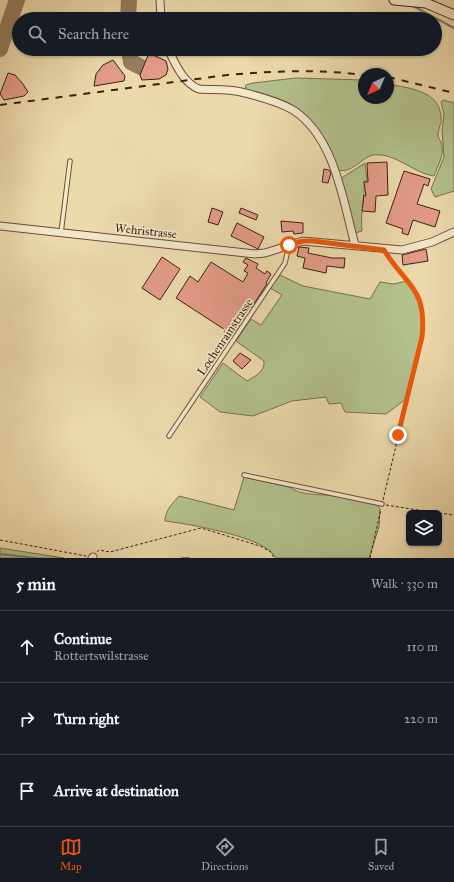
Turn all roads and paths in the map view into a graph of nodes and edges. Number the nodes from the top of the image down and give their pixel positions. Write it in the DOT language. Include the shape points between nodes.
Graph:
graph roads {
  1 [pos="160,0"];
  2 [pos="394,0"];
  3 [pos="161,12"];
  4 [pos="454,15"];
  5 [pos="172,56"];
  6 [pos="70,161"];
  7 [pos="0,226"];
  8 [pos="454,232"];
  9 [pos="61,233"];
  10 [pos="289,245"];
  11 [pos="355,245"];
  12 [pos="384,250"];
  13 [pos="170,436"];
  14 [pos="244,475"];
  15 [pos="382,504"];
  16 [pos="419,510"];
  17 [pos="442,514"];
  18 [pos="454,515"];
  19 [pos="0,540"];
  20 [pos="93,557"];
  21 [pos="274,558"];
  22 [pos="370,558"];
  1 -- 3 [label="street"];
  2 -- 4 [label="main road" via="426,3"];
  5 -- 11 [label="street" via="192,86 199,89 240,92 264,99 293,110 312,126 325,145 333,164"];
  6 -- 9 [label="lane"];
  7 -- 9 [label="street, Wehristrasse"];
  8 -- 12 [label="street, Wehristrasse" via="415,248"];
  9 -- 10 [label="street, Wehristrasse" via="255,254"];
  10 -- 11 [label="street, Wehristrasse" via="303,241"];
  10 -- 13 [label="lane, Lochenrainstrasse" via="285,263"];
  11 -- 12 [label="street, Wehristrasse"];
  12 -- 15 [label="path" via="418,295 424,322"];
  14 -- 15 [label="lane"];
  15 -- 16 [label="path"];
  15 -- 22 [label="path" via="379,527"];
  17 -- 18 [label="path"];
  19 -- 20 [label="path"];
  20 -- 21 [label="path" via="99,550 110,552 201,528 260,546 271,552"];
}
